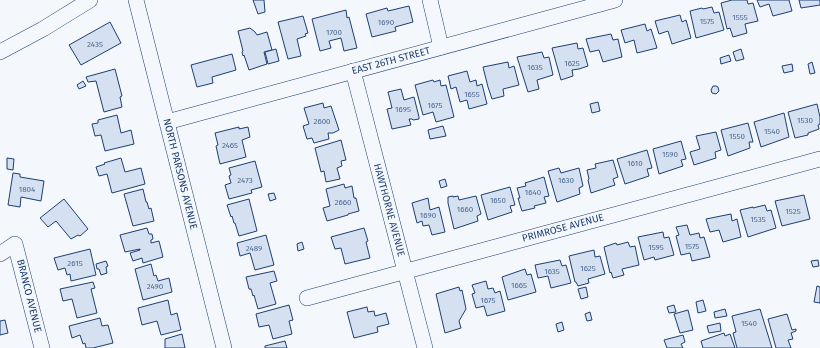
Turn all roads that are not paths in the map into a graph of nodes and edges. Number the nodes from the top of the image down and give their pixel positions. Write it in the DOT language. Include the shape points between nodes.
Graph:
graph roads {
  1 [pos="90,0"];
  2 [pos="136,0"];
  3 [pos="430,0"];
  4 [pos="615,0"];
  5 [pos="441,47"];
  6 [pos="0,52"];
  7 [pos="353,71"];
  8 [pos="167,122"];
  9 [pos="820,159"];
  10 [pos="0,254"];
  11 [pos="405,271"];
  12 [pos="307,298"];
  13 [pos="42,348"];
  14 [pos="224,348"];
  15 [pos="426,348"];
  1 -- 6 [label="street"];
  2 -- 8 [label="street, NORTH PARSONS AVENUE"];
  3 -- 5 [label="street"];
  4 -- 5 [label="street, EAST 26TH STREET"];
  5 -- 7 [label="street, EAST 26TH STREET"];
  7 -- 8 [label="street, EAST 26TH STREET"];
  7 -- 11 [label="street, HAWTHORNE AVENUE"];
  8 -- 14 [label="street, NORTH PARSONS AVENUE"];
  9 -- 11 [label="street, PRIMROSE AVENUE"];
  10 -- 13 [label="street, BRANCO AVENUE" via="15,244"];
  11 -- 12 [label="street, PRIMROSE AVENUE"];
  11 -- 15 [label="street, HAWTHORNE AVENUE"];
}
